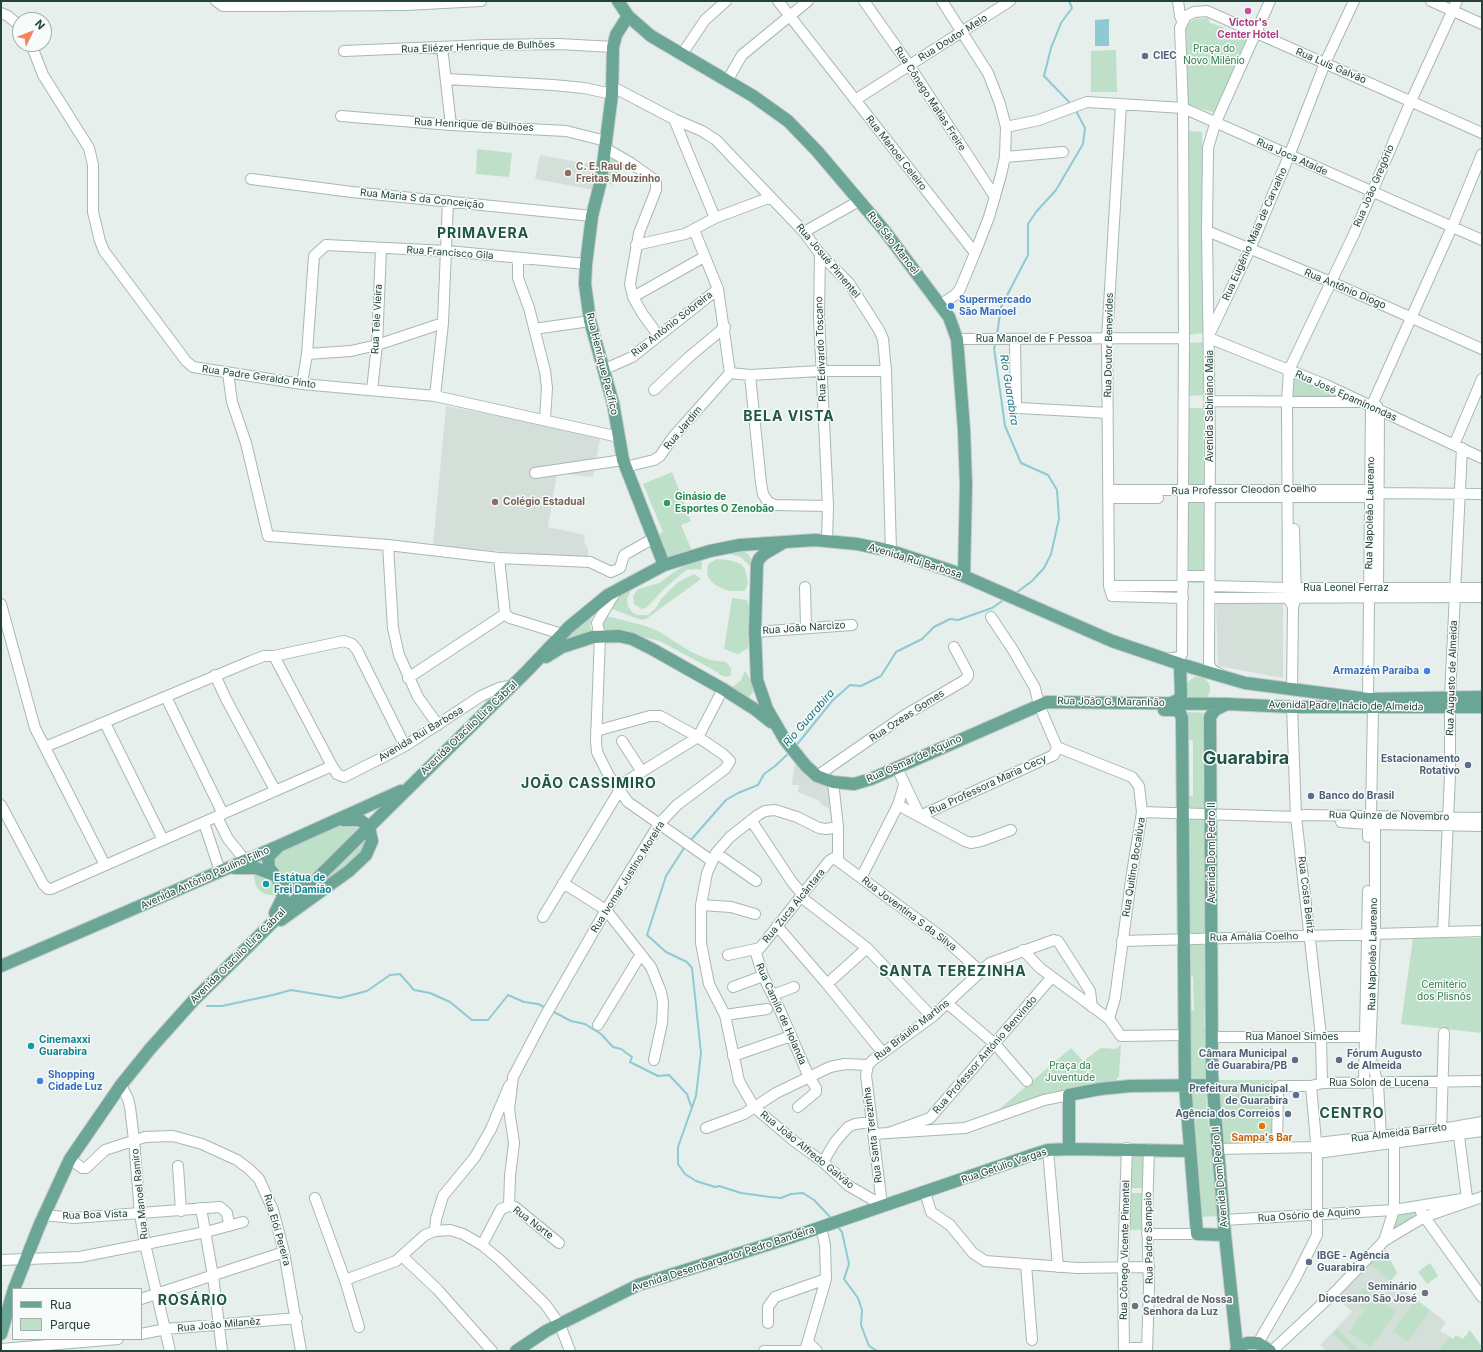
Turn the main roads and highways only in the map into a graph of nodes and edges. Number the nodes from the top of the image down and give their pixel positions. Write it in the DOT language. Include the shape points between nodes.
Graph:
graph roads {
  1 [pos="618,1"];
  2 [pos="628,16"];
  3 [pos="789,542"];
  4 [pos="664,565"];
  5 [pos="964,575"];
  6 [pos="562,634"];
  7 [pos="600,636"];
  8 [pos="1180,664"];
  9 [pos="527,672"];
  10 [pos="1292,690"];
  11 [pos="761,694"];
  12 [pos="1482,697"];
  13 [pos="1450,702"];
  14 [pos="1171,703"];
  15 [pos="1211,703"];
  16 [pos="1371,703"];
  17 [pos="747,704"];
  18 [pos="1228,704"];
  19 [pos="1039,705"];
  20 [pos="1292,706"];
  21 [pos="1482,707"];
  22 [pos="783,736"];
  23 [pos="408,788"];
  24 [pos="336,821"];
  25 [pos="369,827"];
  26 [pos="281,845"];
  27 [pos="222,870"];
  28 [pos="277,878"];
  29 [pos="305,889"];
  30 [pos="262,932"];
  31 [pos="1,966"];
  32 [pos="1185,1085"];
  33 [pos="1212,1085"];
  34 [pos="1069,1149"];
  35 [pos="1190,1150"];
  36 [pos="823,1226"];
  37 [pos="1225,1235"];
  38 [pos="16,1288"];
  39 [pos="12,1299"];
  40 [pos="1,1334"];
  41 [pos="1237,1350"];
  42 [pos="516,1351"];
  43 [pos="1271,1351"];
  1 -- 2 [label="main road, Rua São Manoel"];
  2 -- 4 [label="main road, Rua Henrique Pacífico" via="616,35 613,47 606,144 592,216 585,284 590,321 605,369 624,464"];
  2 -- 5 [label="main road, Rua São Manoel" via="651,36 753,96 788,121 817,151 905,257 949,318 957,339 966,485"];
  3 -- 4 [label="main road, Avenida Rui Barbosa" via="723,548"];
  3 -- 5 [label="main road, Avenida Rui Barbosa" via="827,541 857,544 891,551"];
  3 -- 11 [label="main road, Rua Osmar de Aquino" via="768,550 759,559 755,632 757,680"];
  4 -- 6 [label="main road, Avenida Rui Barbosa" via="618,590 587,611"];
  5 -- 8 [label="main road, Avenida Rui Barbosa" via="1084,630"];
  6 -- 9 [label="main road, Avenida Otacílio Lira Cabral"];
  7 -- 9 [label="main road, Avenida Otacílio Lira Cabral" via="562,647"];
  7 -- 17 [label="main road, Rua Osmar de Aquino" via="619,636 632,640"];
  8 -- 10 [label="main road, Avenida Padre Inácio de Almeida" via="1246,683"];
  8 -- 14 [label="main road" via="1181,696"];
  9 -- 23 [label="main road, Avenida Otacílio Lira Cabral"];
  10 -- 16 [label="main road, Avenida Padre Inácio de Almeida"];
  10 -- 20 [label="main road" via="1284,694 1283,699 1286,704"];
  11 -- 17 [label="main road"];
  11 -- 22 [label="main road, Rua Osmar de Aquino"];
  12 -- 13 [label="main road, Avenida Padre Inácio de Almeida"];
  13 -- 16 [label="main road, Avenida Padre Inácio de Almeida"];
  13 -- 21 [label="main road, Avenida Padre Inácio de Almeida"];
  14 -- 15 [label="main road, Rua João G. Maranhão"];
  14 -- 19 [label="main road, Rua João G. Maranhão" via="1048,702"];
  15 -- 18 [label="main road, Avenida Padre Inácio de Almeida"];
  16 -- 20 [label="main road, Avenida Padre Inácio de Almeida"];
  17 -- 22 [label="main road, Rua Osmar de Aquino"];
  18 -- 20 [label="main road, Avenida Padre Inácio de Almeida"];
  18 -- 33 [label="main road, Avenida Dom Pedro II" via="1215,710 1210,717"];
  19 -- 22 [label="main road, Rua Osmar de Aquino" via="862,782 845,784 817,776"];
  19 -- 32 [label="main road, Rua João G. Maranhão" via="1047,708 1173,710 1179,712 1182,718"];
  23 -- 24 [label="main road, Avenida Antônio Paulino Filho"];
  23 -- 25 [label="main road, Avenida Otacílio Lira Cabral"];
  24 -- 25 [label="main road" via="360,820"];
  24 -- 26 [label="main road, Avenida Antônio Paulino Filho"];
  25 -- 29 [label="main road, Avenida Otacílio Lira Cabral"];
  25 -- 30 [label="main road" via="371,846 362,859 306,903"];
  26 -- 27 [label="main road, Avenida Antônio Paulino Filho"];
  26 -- 28 [label="main road" via="267,860 269,868"];
  27 -- 28 [label="main road" via="256,868"];
  27 -- 31 [label="main road, Avenida Antônio Paulino Filho"];
  28 -- 29 [label="main road"];
  28 -- 30 [label="main road" via="283,894 281,903"];
  29 -- 30 [label="main road, Avenida Otacílio Lira Cabral"];
  30 -- 38 [label="main road, Avenida Otacílio Lira Cabral" via="193,1001 121,1085 70,1159 44,1215"];
  32 -- 33 [label="main road"];
  32 -- 34 [label="main road" via="1130,1086 1069,1095"];
  32 -- 35 [label="main road"];
  33 -- 37 [label="main road, Avenida Dom Pedro II"];
  34 -- 35 [label="main road, Rua Getúlio Vargas"];
  34 -- 36 [label="main road, Rua Getúlio Vargas" via="1048,1150"];
  35 -- 37 [label="main road, Avenida Dom Pedro II" via="1197,1234"];
  36 -- 42 [label="main road, Avenida Desembargador Pedro Bandeira" via="638,1285 529,1341"];
  37 -- 41 [label="main road"];
  39 -- 40 [label="main road, Avenida Otacílio Lira Cabral"];
  41 -- 43 [label="main road" via="1247,1343 1258,1343"];
}
